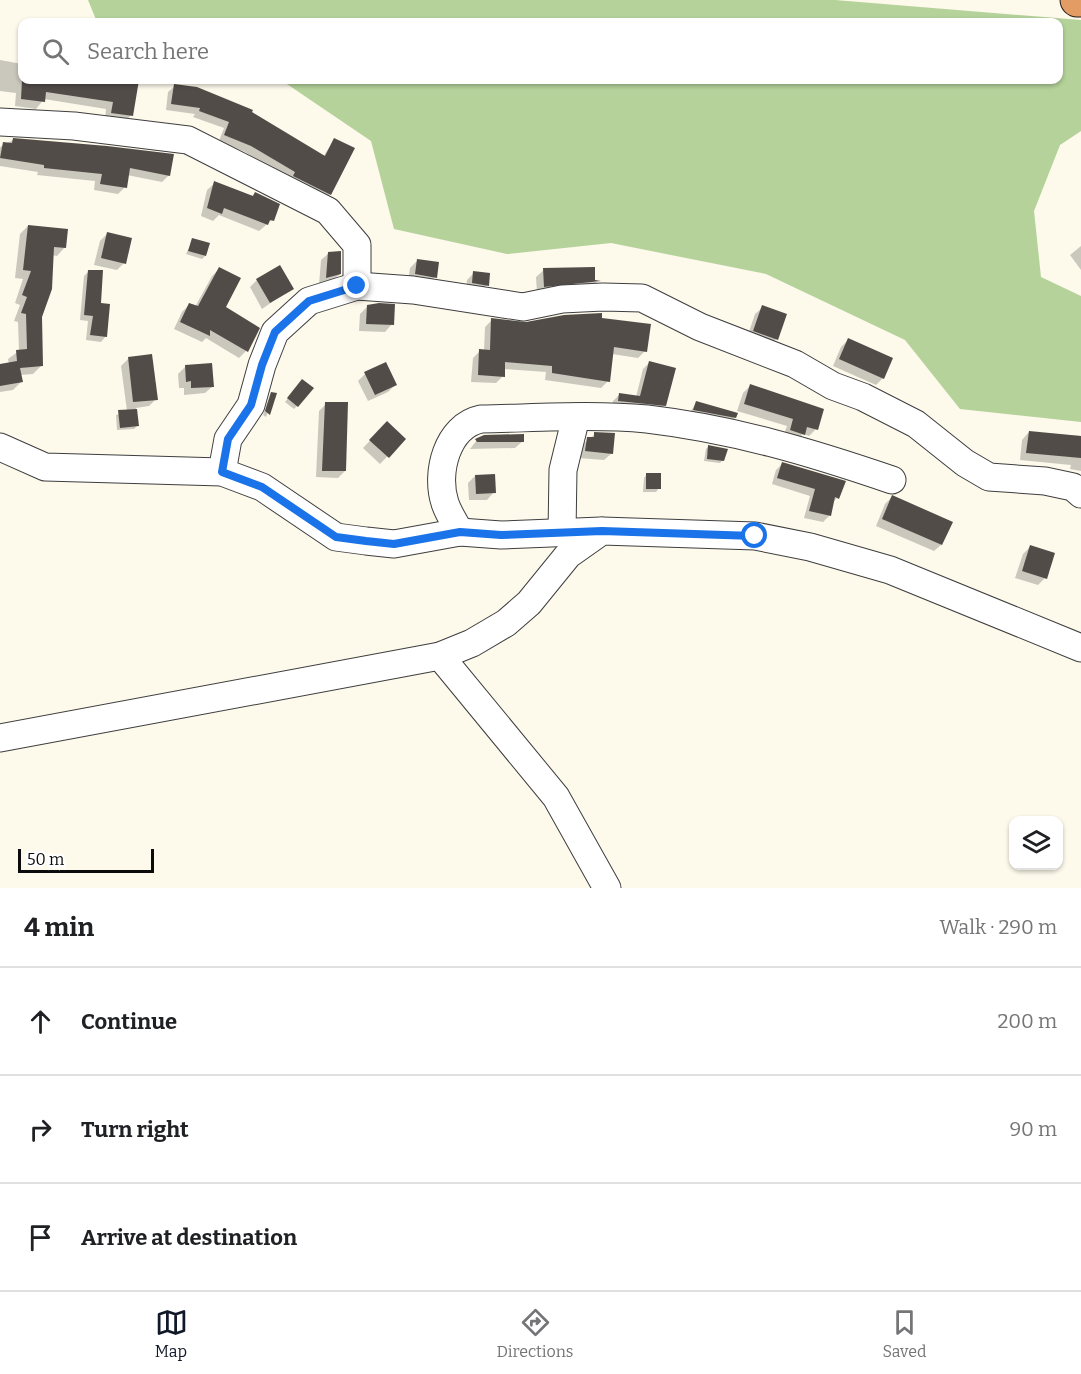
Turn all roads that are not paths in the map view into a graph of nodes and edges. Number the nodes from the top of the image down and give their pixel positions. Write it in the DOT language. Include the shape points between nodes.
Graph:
graph roads {
  1 [pos="0,122"];
  2 [pos="357,286"];
  3 [pos="576,417"];
  4 [pos="0,447"];
  5 [pos="222,472"];
  6 [pos="892,480"];
  7 [pos="1081,494"];
  8 [pos="602,531"];
  9 [pos="460,532"];
  10 [pos="562,533"];
  11 [pos="1081,648"];
  12 [pos="440,656"];
  13 [pos="0,738"];
  14 [pos="607,888"];
  1 -- 2 [label="street" via="74,126 188,140 328,211 357,245"];
  2 -- 5 [label="street" via="309,301 275,332 251,405 228,439"];
  2 -- 7 [label="street" via="413,290 523,307 562,299 642,298 700,327 795,364 916,424 989,477 1045,481 1073,487"];
  3 -- 6 [label="street" via="645,419 711,429 796,447"];
  3 -- 9 [label="street" via="481,419 459,430 445,453 442,477 444,502"];
  3 -- 10 [label="street" via="563,470"];
  4 -- 5 [label="street" via="45,467"];
  5 -- 9 [label="street" via="262,487 336,537 394,544"];
  8 -- 10 [label="street"];
  8 -- 11 [label="street" via="755,536 810,547 890,570"];
  8 -- 12 [label="street" via="568,555 529,603 506,623"];
  9 -- 10 [label="street"];
  12 -- 13 [label="street"];
  12 -- 14 [label="street" via="556,798"];
}
